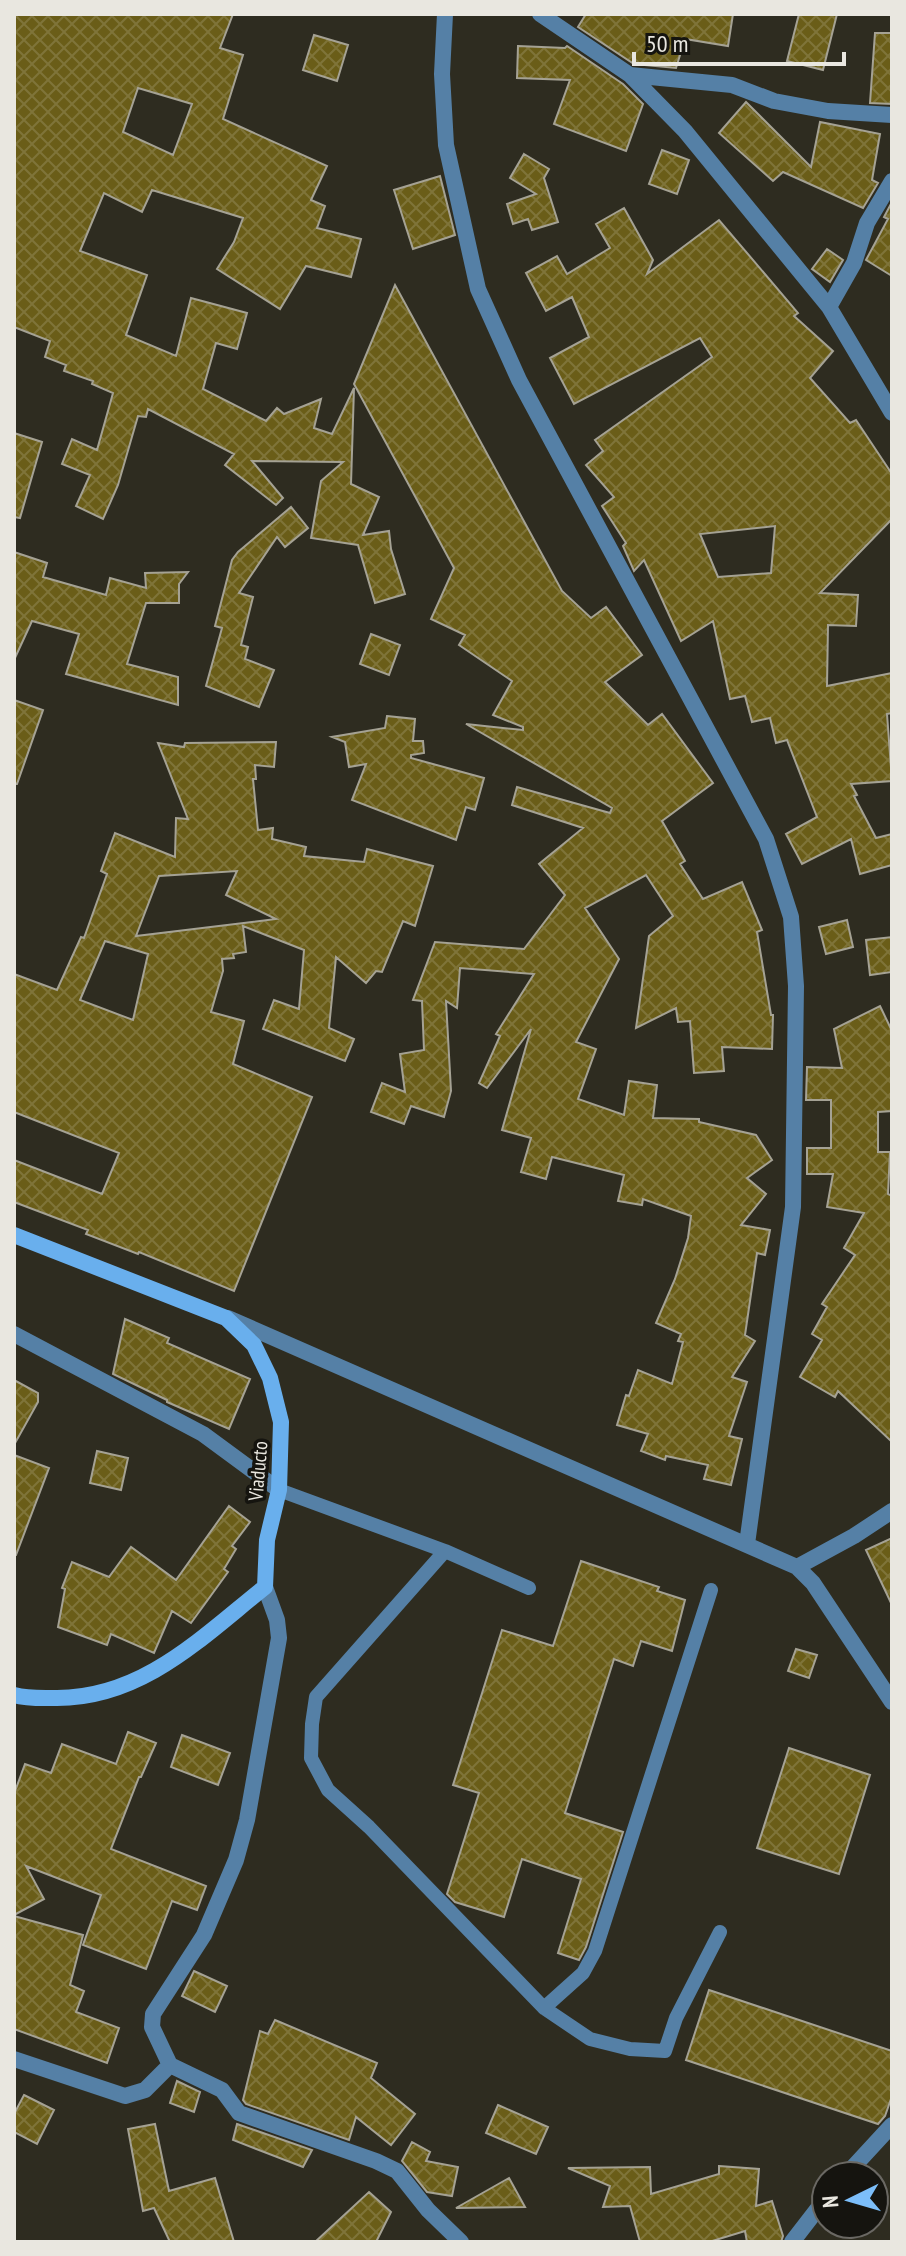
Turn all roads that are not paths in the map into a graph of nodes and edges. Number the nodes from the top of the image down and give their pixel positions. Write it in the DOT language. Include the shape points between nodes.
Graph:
graph roads {
  1 [pos="445,14"];
  2 [pos="540,14"];
  3 [pos="630,75"];
  4 [pos="892,115"];
  5 [pos="892,181"];
  6 [pos="829,307"];
  7 [pos="892,413"];
  8 [pos="14,1235"];
  9 [pos="226,1318"];
  10 [pos="14,1334"];
  11 [pos="279,1490"];
  12 [pos="892,1511"];
  13 [pos="747,1544"];
  14 [pos="445,1551"];
  15 [pos="797,1567"];
  16 [pos="265,1587"];
  17 [pos="529,1588"];
  18 [pos="711,1590"];
  19 [pos="14,1695"];
  20 [pos="892,1702"];
  21 [pos="720,1932"];
  22 [pos="544,2008"];
  23 [pos="14,2059"];
  24 [pos="170,2065"];
  25 [pos="892,2125"];
  26 [pos="860,2160"];
  27 [pos="810,2219"];
  28 [pos="461,2242"];
  29 [pos="792,2242"];
  1 -- 13 [label="street" via="446,145 478,289 519,380 766,839 791,917 796,986 793,1207"];
  2 -- 3 [label="street"];
  3 -- 4 [label="street" via="732,85 774,101 828,111"];
  3 -- 6 [label="street" via="685,131"];
  5 -- 6 [label="street"];
  6 -- 7 [label="street"];
  8 -- 9 [label="street, Viaducto"];
  9 -- 11 [label="street, Viaducto" via="254,1345 270,1378 281,1422"];
  9 -- 13 [label="street"];
  10 -- 11 [label="street" via="203,1434"];
  11 -- 14 [label="lane"];
  11 -- 16 [label="street, Viaducto" via="267,1540"];
  12 -- 15 [label="street"];
  13 -- 15 [label="street"];
  14 -- 17 [label="lane"];
  14 -- 22 [label="lane" via="316,1697 311,1758 328,1790"];
  15 -- 20 [label="street"];
  16 -- 19 [label="street" via="164,1666 121,1689 77,1698"];
  16 -- 24 [label="street" via="279,1638 247,1820 210,1922 153,2014 152,2027"];
  18 -- 22 [label="lane" via="595,1951 583,1973"];
  21 -- 22 [label="lane" via="665,2051 590,2039"];
  23 -- 24 [label="street" via="125,2096 145,2090"];
  24 -- 28 [label="street" via="222,2090 239,2113 397,2171"];
  25 -- 26 [label="street"];
  27 -- 29 [label="street"];
}
